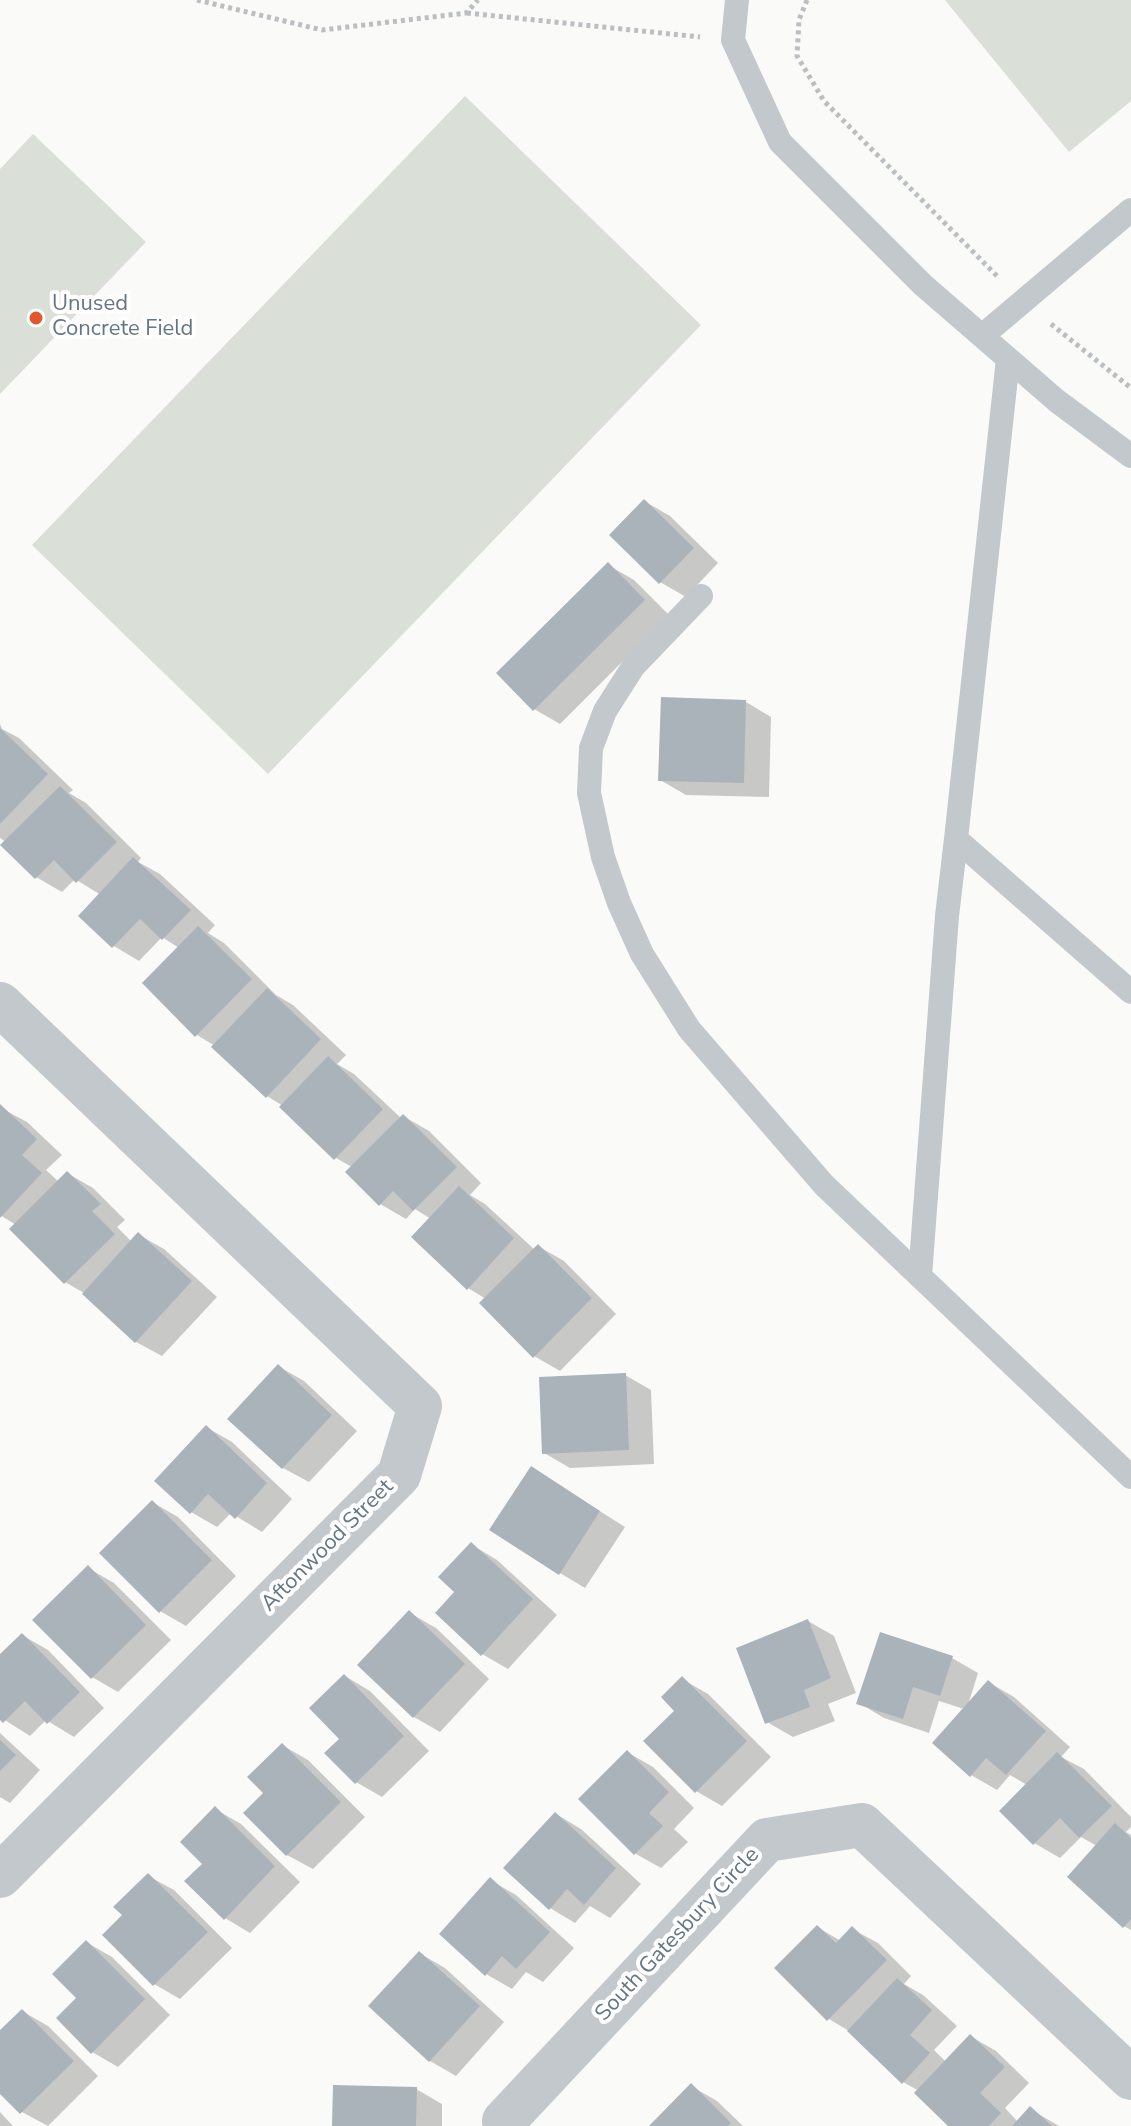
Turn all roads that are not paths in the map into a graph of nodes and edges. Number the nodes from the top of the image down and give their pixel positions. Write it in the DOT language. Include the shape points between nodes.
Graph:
graph roads {
  1 [pos="737,0"];
  2 [pos="1131,210"];
  3 [pos="982,336"];
  4 [pos="1008,359"];
  5 [pos="1131,456"];
  6 [pos="701,596"];
  7 [pos="956,839"];
  8 [pos="1131,992"];
  9 [pos="0,1004"];
  10 [pos="920,1276"];
  11 [pos="1131,1477"];
  12 [pos="0,1876"];
  13 [pos="1131,2078"];
  14 [pos="506,2126"];
  1 -- 3 [label="lane" via="733,40 780,142 923,285"];
  2 -- 3 [label="lane"];
  3 -- 4 [label="lane"];
  4 -- 5 [label="lane"];
  4 -- 7 [label="lane"];
  6 -- 10 [label="lane" via="633,667 605,711 591,748 589,793 603,857 642,954 689,1029 824,1185"];
  7 -- 8 [label="lane"];
  7 -- 10 [label="lane"];
  9 -- 12 [label="street, Aftonwood Street" via="420,1406 399,1475"];
  10 -- 11 [label="lane"];
  13 -- 14 [label="street, South Gatesbury Circle" via="862,1825 767,1840 504,2121"];
}
